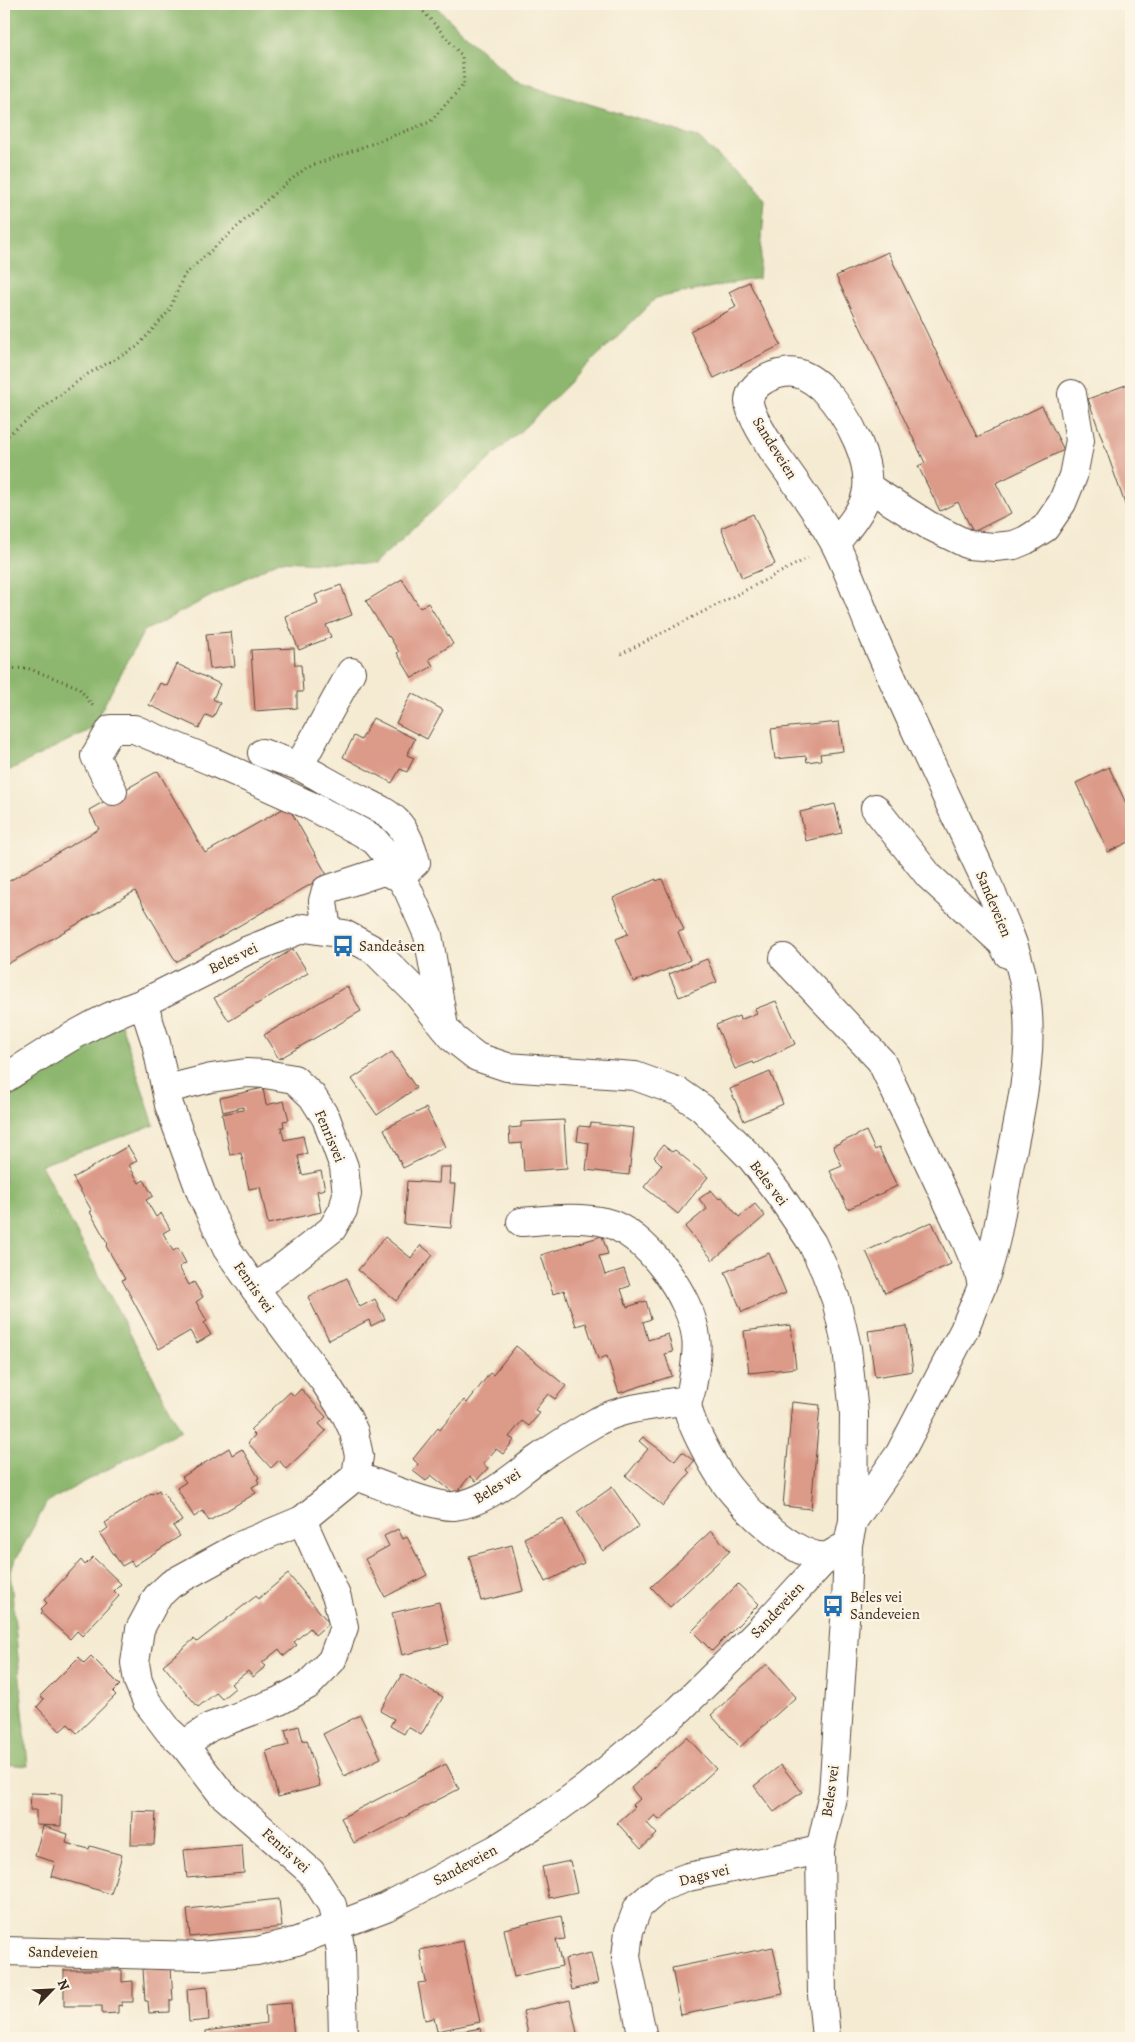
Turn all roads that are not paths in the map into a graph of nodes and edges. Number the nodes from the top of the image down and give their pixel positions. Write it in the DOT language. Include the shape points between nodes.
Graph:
graph roads {
  1 [pos="1072,394"];
  2 [pos="868,486"];
  3 [pos="835,544"];
  4 [pos="351,672"];
  5 [pos="262,753"];
  6 [pos="299,766"];
  7 [pos="113,791"];
  8 [pos="875,808"];
  9 [pos="400,877"];
  10 [pos="327,931"];
  11 [pos="784,958"];
  12 [pos="1024,984"];
  13 [pos="146,1011"];
  14 [pos="444,1027"];
  15 [pos="4,1079"];
  16 [pos="167,1089"];
  17 [pos="521,1222"];
  18 [pos="982,1286"];
  19 [pos="255,1289"];
  20 [pos="686,1400"];
  21 [pos="356,1476"];
  22 [pos="302,1520"];
  23 [pos="843,1540"];
  24 [pos="184,1745"];
  25 [pos="820,1850"];
  26 [pos="335,1928"];
  27 [pos="4,1951"];
  28 [pos="343,2038"];
  29 [pos="643,2038"];
  30 [pos="826,2038"];
  1 -- 2 [label="street" via="1080,440 1074,476 1062,503 1045,528 1026,540 995,547 970,545 928,525"];
  2 -- 3 [label="street, Sandeveien" via="863,505"];
  2 -- 3 [label="street, Sandeveien" via="863,457 851,427 814,381 788,372 771,376 758,384 749,402 752,411 770,445"];
  3 -- 12 [label="street, Sandeveien" via="893,682 1007,928"];
  4 -- 6 [label="street"];
  5 -- 6 [label="street"];
  6 -- 9 [label="street" via="380,808 396,820 411,843 416,862"];
  7 -- 9 [label="street" via="95,756 111,729 134,729 344,823 375,842"];
  8 -- 12 [label="street" via="930,876 1002,943"];
  9 -- 10 [label="street" via="383,872 326,890 323,901"];
  9 -- 14 [label="street" via="428,935"];
  10 -- 13 [label="street, Beles vei" via="304,928 246,951"];
  10 -- 14 [label="street, Beles vei" via="344,934 374,950 416,992"];
  11 -- 18 [label="street" via="881,1061 966,1241"];
  12 -- 18 [label="street, Sandeveien" via="1029,1048 1021,1106 992,1261"];
  13 -- 15 [label="street, Beles vei" via="113,1014 73,1034"];
  13 -- 16 [label="street, Fenris vei"];
  14 -- 23 [label="street, Beles vei" via="476,1057 507,1067 635,1076 678,1092 702,1108 752,1159 812,1243 836,1300 847,1348 854,1413"];
  16 -- 19 [label="street, Fenris vei" via="169,1105 201,1193 227,1248"];
  16 -- 19 [label="street, Fenrisvei" via="246,1073 294,1079 312,1096 326,1118 344,1167 347,1194 343,1210 332,1229"];
  17 -- 20 [label="street" via="568,1218 604,1222 624,1229 657,1260 686,1303 697,1339 691,1390"];
  18 -- 23 [label="street, Sandeveien" via="964,1330 900,1453"];
  19 -- 21 [label="street, Fenris vei" via="346,1415 359,1456"];
  20 -- 21 [label="street, Beles vei" via="634,1409 599,1420 472,1503 452,1507 435,1504"];
  20 -- 23 [label="street" via="690,1416 720,1477 742,1506 807,1554"];
  21 -- 22 [label="street, Fenris vei"];
  22 -- 24 [label="street" via="337,1598 344,1627 332,1660 308,1685 279,1701 210,1727"];
  22 -- 24 [label="street, Fenris vei" via="242,1545 171,1584 158,1597 140,1629 135,1663 138,1681 147,1702 169,1732"];
  23 -- 25 [label="street, Beles vei" via="846,1605 833,1793"];
  23 -- 26 [label="street, Sandeveien" via="756,1634 680,1709 588,1786 496,1849 386,1907"];
  24 -- 26 [label="street, Fenris vei" via="221,1793 312,1872 332,1906"];
  25 -- 29 [label="street, Dags vei" via="688,1877 661,1888 638,1907 629,1931 626,1957"];
  25 -- 30 [label="street, Beles vei" via="822,1995"];
  26 -- 27 [label="street, Sandeveien" via="257,1951 200,1956"];
  26 -- 28 [label="street, Fenris vei" via="341,1951"];
}
